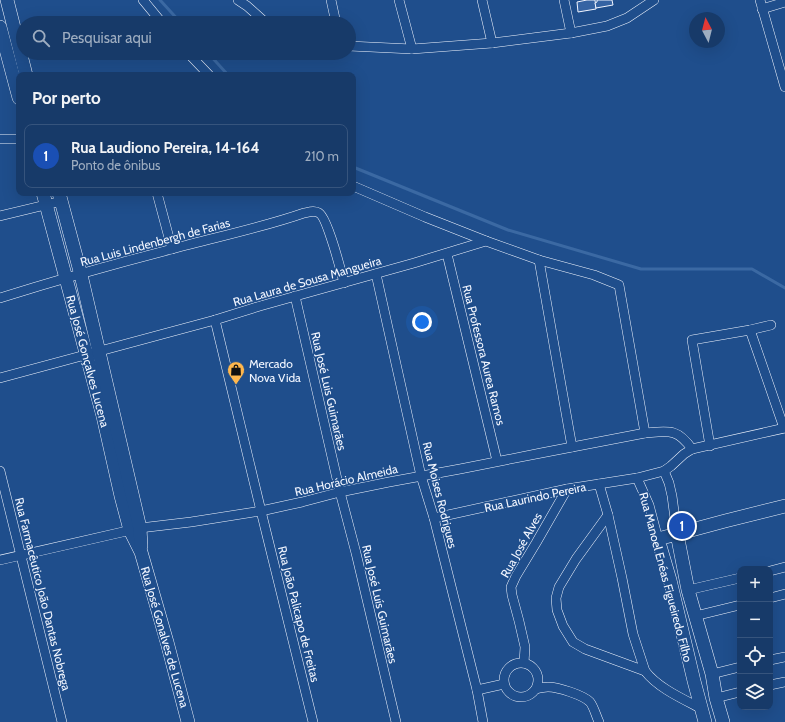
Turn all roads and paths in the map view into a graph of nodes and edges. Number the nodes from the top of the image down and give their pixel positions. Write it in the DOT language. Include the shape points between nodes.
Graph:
graph roads {
  1 [pos="7,0"];
  2 [pos="143,0"];
  3 [pos="238,0"];
  4 [pos="331,0"];
  5 [pos="399,0"];
  6 [pos="482,0"];
  7 [pos="564,0"];
  8 [pos="654,0"];
  9 [pos="785,2"];
  10 [pos="761,4"];
  11 [pos="156,16"];
  12 [pos="258,16"];
  13 [pos="334,16"];
  14 [pos="0,27"];
  15 [pos="16,33"];
  16 [pos="571,33"];
  17 [pos="492,43"];
  18 [pos="356,46"];
  19 [pos="412,48"];
  20 [pos="23,60"];
  21 [pos="195,60"];
  22 [pos="25,72"];
  23 [pos="206,72"];
  24 [pos="16,87"];
  25 [pos="785,87"];
  26 [pos="0,138"];
  27 [pos="16,139"];
  28 [pos="356,187"];
  29 [pos="159,196"];
  30 [pos="61,197"];
  31 [pos="45,199"];
  32 [pos="0,216"];
  33 [pos="486,241"];
  34 [pos="172,249"];
  35 [pos="447,254"];
  36 [pos="539,260"];
  37 [pos="376,274"];
  38 [pos="81,275"];
  39 [pos="65,278"];
  40 [pos="344,283"];
  41 [pos="295,296"];
  42 [pos="0,298"];
  43 [pos="215,320"];
  44 [pos="771,325"];
  45 [pos="750,330"];
  46 [pos="92,354"];
  47 [pos="0,378"];
  48 [pos="785,428"];
  49 [pos="645,433"];
  50 [pos="710,446"];
  51 [pos="572,447"];
  52 [pos="692,449"];
  53 [pos="497,461"];
  54 [pos="0,471"];
  55 [pos="664,472"];
  56 [pos="421,476"];
  57 [pos="637,478"];
  58 [pos="599,484"];
  59 [pos="567,489"];
  60 [pos="340,492"];
  61 [pos="785,506"];
  62 [pos="261,511"];
  63 [pos="608,515"];
  64 [pos="434,518"];
  65 [pos="135,529"];
  66 [pos="677,534"];
  67 [pos="658,539"];
  68 [pos="20,555"];
  69 [pos="0,560"];
  70 [pos="785,567"];
  71 [pos="773,570"];
  72 [pos="737,579"];
  73 [pos="688,590"];
  74 [pos="785,594"];
  75 [pos="773,597"];
  76 [pos="737,606"];
  77 [pos="695,616"];
  78 [pos="785,657"];
  79 [pos="773,659"];
  80 [pos="524,663"];
  81 [pos="737,668"];
  82 [pos="645,671"];
  83 [pos="712,674"];
  84 [pos="785,682"];
  85 [pos="504,684"];
  86 [pos="773,684"];
  87 [pos="536,689"];
  88 [pos="477,690"];
  89 [pos="737,693"];
  90 [pos="716,698"];
  91 [pos="702,709"];
  92 [pos="62,722"];
  93 [pos="188,722"];
  94 [pos="313,722"];
  95 [pos="396,722"];
  96 [pos="483,722"];
  97 [pos="599,722"];
  98 [pos="705,722"];
  99 [pos="723,722"];
  1 -- 15 [label="street"];
  2 -- 11 [label="street"];
  3 -- 12 [label="street"];
  4 -- 13 [label="street"];
  5 -- 19 [label="street"];
  6 -- 17 [label="street"];
  7 -- 16 [label="street"];
  8 -- 16 [label="street" via="627,18 607,26"];
  9 -- 10 [label="street"];
  10 -- 25 [label="street"];
  14 -- 24 [label="street"];
  16 -- 17 [label="street"];
  17 -- 19 [label="street"];
  18 -- 19 [label="street"];
  20 -- 22 [label="street"];
  21 -- 23 [label="street"];
  26 -- 27 [label="street"];
  28 -- 33 [label="street"];
  29 -- 34 [label="street"];
  30 -- 31 [label="street"];
  30 -- 38 [label="street, Rua José Gonçalves Lucena"];
  31 -- 32 [label="street"];
  31 -- 39 [label="street, Rua José Gonçalves Lucena"];
  33 -- 35 [label="street, Rua Laura de Sousa Mangueira"];
  33 -- 36 [label="street"];
  34 -- 38 [label="street, Rua Luis Lindenbergh de Farias"];
  34 -- 40 [label="street, Rua Luis Lindenbergh de Farias" via="304,213 318,212 327,226"];
  35 -- 37 [label="street, Rua Laura de Sousa Mangueira"];
  35 -- 53 [label="street, Rua Professora Aurea Ramos"];
  36 -- 49 [label="street" via="594,275 619,285"];
  36 -- 51 [label="street"];
  37 -- 40 [label="street, Rua Laura de Sousa Mangueira"];
  37 -- 56 [label="street, Rua Moises Rodrigues"];
  38 -- 39 [label="street, Rua Luis Lindenbergh de Farias"];
  38 -- 46 [label="street, Rua José Gonçalves Lucena"];
  39 -- 42 [label="street, Rua Luis Lindenbergh de Farias"];
  39 -- 46 [label="street, Rua José Gonçalves Lucena"];
  40 -- 41 [label="street, Rua Laura de Sousa Mangueira"];
  41 -- 43 [label="street, Rua Laura de Sousa Mangueira"];
  41 -- 60 [label="street, Rua José Luis Guimarães"];
  43 -- 46 [label="street, Rua Laura de Sousa Mangueira"];
  43 -- 62 [label="street, Rua João Palicapo de Freitas"];
  44 -- 45 [label="street"];
  45 -- 48 [label="street"];
  45 -- 50 [label="street" via="692,340"];
  46 -- 47 [label="street, Rua Laura de Sousa Mangueira"];
  46 -- 65 [label="street, Rua José Gonçalves Lucena" via="121,496"];
  48 -- 50 [label="street"];
  49 -- 51 [label="street, Rua Horácio Almeida"];
  49 -- 52 [label="street, Rua Horácio Almeida" via="675,433"];
  50 -- 52 [label="street"];
  51 -- 53 [label="street, Rua Horácio Almeida"];
  52 -- 55 [label="street"];
  53 -- 56 [label="street, Rua Horácio Almeida"];
  54 -- 68 [label="street, Rua Farmacêutico João Dantas Nobrega"];
  55 -- 57 [label="street, Rua Manoel Enéas Figueiredo Filho"];
  55 -- 66 [label="street, Rua Manoel Enéas Figueiredo Filho" via="672,496"];
  56 -- 60 [label="street, Rua Horácio Almeida"];
  56 -- 64 [label="street, Rua Moises Rodrigues"];
  57 -- 58 [label="street, Rua Laurindo Pereira"];
  57 -- 67 [label="street, Rua Manoel Enéas Figueiredo Filho" via="649,505"];
  58 -- 59 [label="street, Rua Laurindo Pereira"];
  58 -- 63 [label="street"];
  59 -- 64 [label="street, Rua Laurindo Pereira"];
  59 -- 80 [label="street, Rua José Alves" via="511,587 525,647"];
  60 -- 62 [label="street, Rua Horácio Almeida"];
  60 -- 95 [label="street, Rua José Luís Guimarães"];
  61 -- 66 [label="street"];
  62 -- 65 [label="street, Rua Horácio Almeida"];
  62 -- 94 [label="street, Rua João Palicapo de Freitas"];
  63 -- 82 [label="street" via="632,634"];
  63 -- 82 [label="street" via="559,587 556,598 557,610 573,642 585,649"];
  64 -- 88 [label="street, Rua Moises Rodrigues"];
  65 -- 68 [label="street, Rua Horácio Almeida"];
  65 -- 93 [label="street, Rua José Gonalves de Lucena"];
  66 -- 67 [label="street"];
  66 -- 73 [label="street, Rua Manoel Enéas Figueiredo Filho"];
  67 -- 91 [label="street, Rua Manoel Enéas Figueiredo Filho"];
  68 -- 69 [label="street, Rua Horácio Almeida"];
  68 -- 92 [label="street, Rua Farmacêutico João Dantas Nobrega"];
  70 -- 71 [label="street"];
  72 -- 73 [label="street"];
  73 -- 77 [label="street, Rua Manoel Enéas Figueiredo Filho"];
  74 -- 75 [label="street"];
  76 -- 77 [label="street"];
  77 -- 83 [label="street, Rua Manoel Enéas Figueiredo Filho"];
  78 -- 79 [label="street"];
  80 -- 85 [label="street" via="511,666 504,678"];
  80 -- 87 [label="street" via="535,670 538,676"];
  81 -- 83 [label="street"];
  82 -- 91 [label="street" via="666,689"];
  83 -- 90 [label="street, Rua Manoel Enéas Figueiredo Filho"];
  84 -- 86 [label="street"];
  85 -- 87 [label="street" via="512,695 518,697 525,697"];
  85 -- 88 [label="street"];
  87 -- 97 [label="street" via="550,687 586,698 591,703"];
  88 -- 96 [label="street, Rua Moises Rodrigues"];
  89 -- 90 [label="street"];
  90 -- 99 [label="street, Rua Manoel Enéas Figueiredo Filho"];
  91 -- 98 [label="street, Rua Manoel Enéas Figueiredo Filho"];
}
